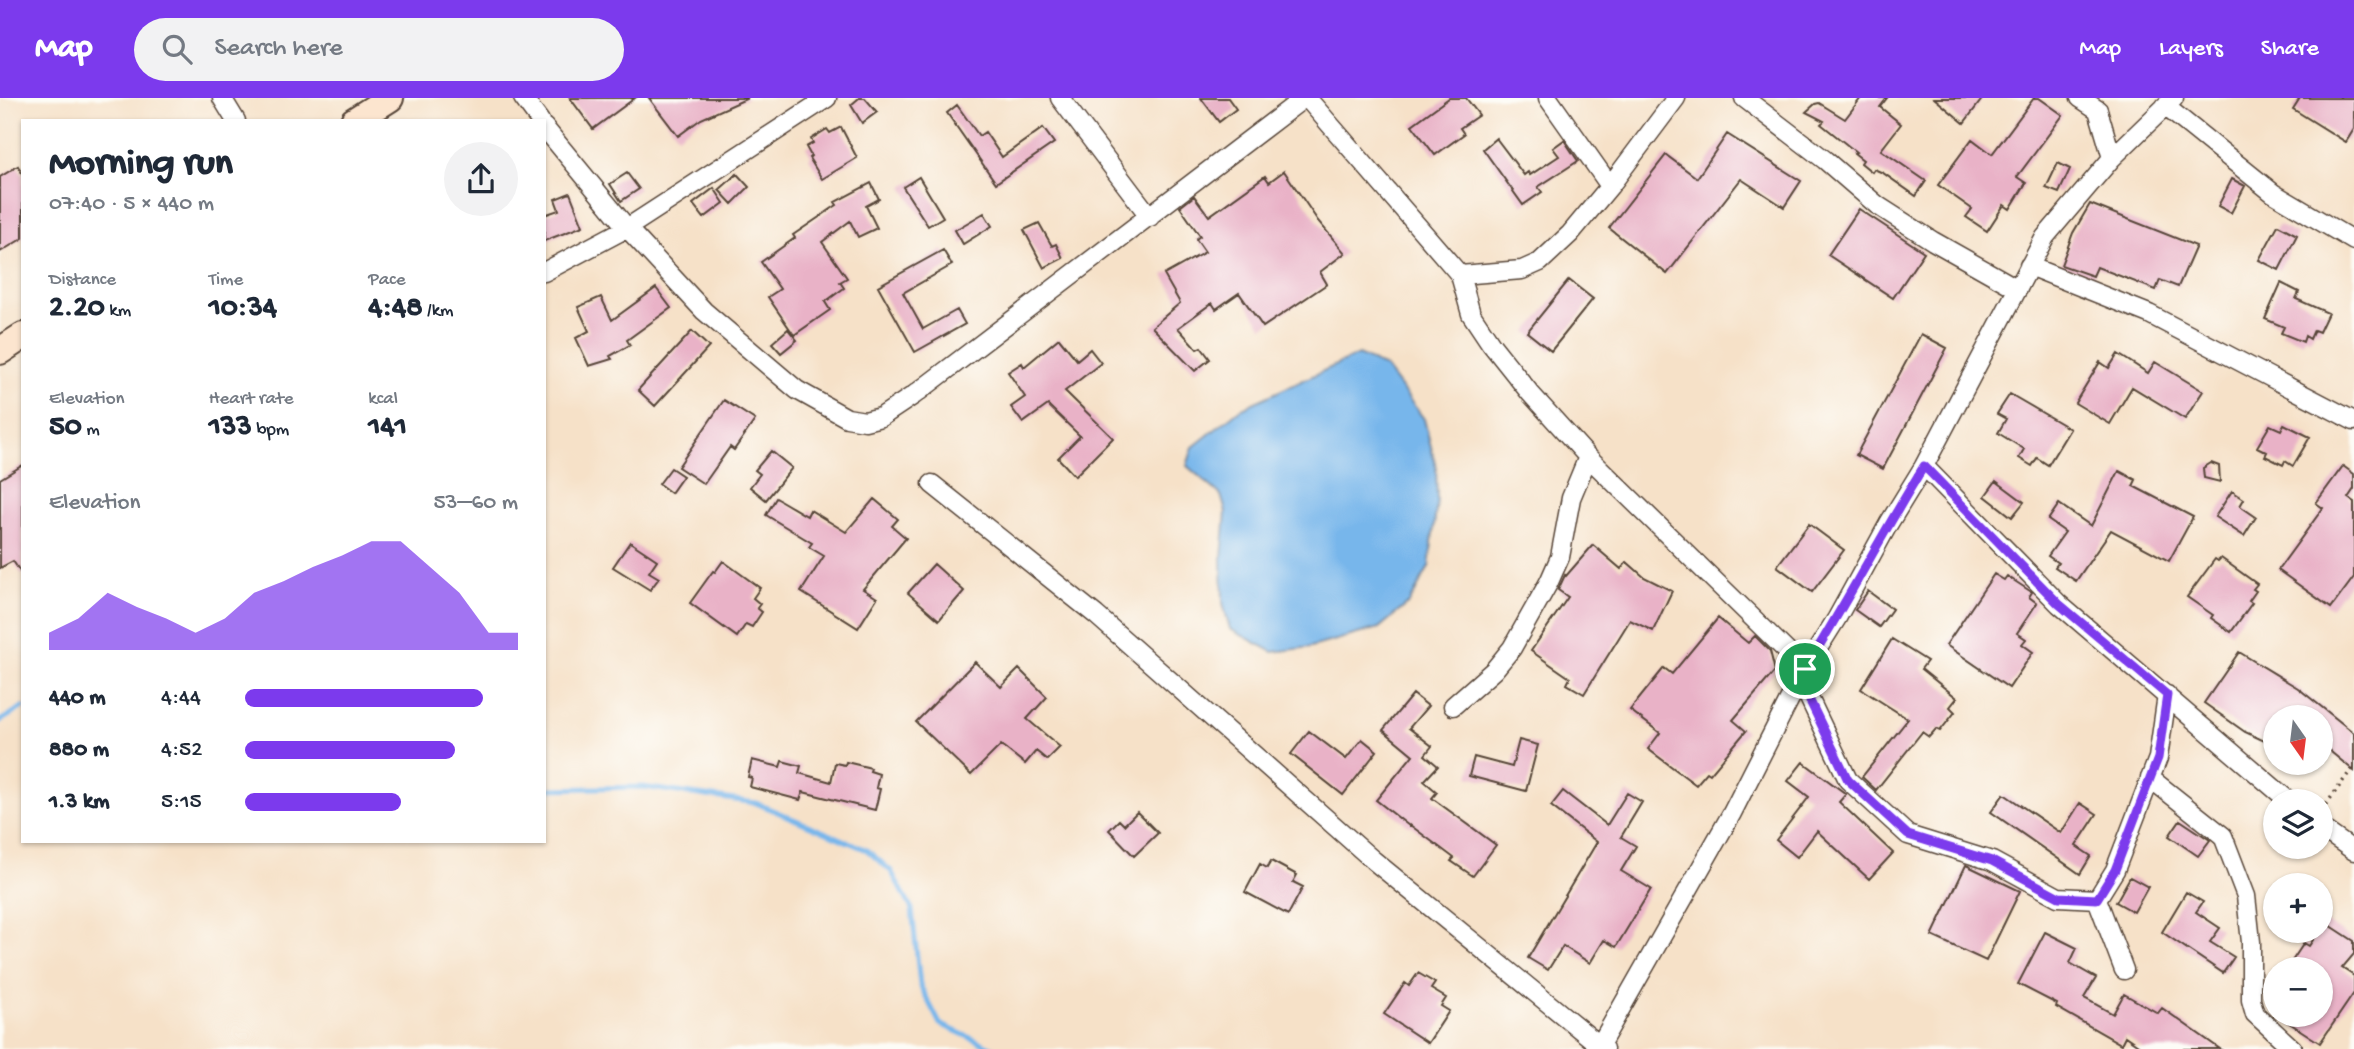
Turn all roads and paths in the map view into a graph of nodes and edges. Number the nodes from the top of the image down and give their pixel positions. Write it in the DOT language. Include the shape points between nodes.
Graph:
graph roads {
  1 [pos="222,98"];
  2 [pos="390,98"];
  3 [pos="523,98"];
  4 [pos="827,98"];
  5 [pos="1060,98"];
  6 [pos="1306,98"];
  7 [pos="1548,98"];
  8 [pos="1676,98"];
  9 [pos="1744,98"];
  10 [pos="2080,98"];
  11 [pos="2170,102"];
  12 [pos="235,119"];
  13 [pos="357,119"];
  14 [pos="539,119"];
  15 [pos="546,129"];
  16 [pos="2112,158"];
  17 [pos="1610,186"];
  18 [pos="1150,217"];
  19 [pos="627,228"];
  20 [pos="2354,241"];
  21 [pos="2029,266"];
  22 [pos="546,271"];
  23 [pos="1461,275"];
  24 [pos="2018,289"];
  25 [pos="21,337"];
  26 [pos="0,351"];
  27 [pos="2354,421"];
  28 [pos="1588,457"];
  29 [pos="1924,466"];
  30 [pos="932,484"];
  31 [pos="1805,669"];
  32 [pos="2167,695"];
  33 [pos="1453,706"];
  34 [pos="2354,766"];
  35 [pos="2150,778"];
  36 [pos="2275,789"];
  37 [pos="2333,794"];
  38 [pos="2333,836"];
  39 [pos="2354,850"];
  40 [pos="2097,899"];
  41 [pos="2124,970"];
  42 [pos="1602,1047"];
  43 [pos="2293,1049"];
  1 -- 12 [label="street"];
  2 -- 13 [label="street"];
  3 -- 14 [label="street"];
  4 -- 19 [label="street"];
  5 -- 18 [label="street"];
  6 -- 18 [label="street"];
  6 -- 23 [label="street"];
  7 -- 17 [label="street"];
  8 -- 17 [label="street"];
  9 -- 24 [label="street" via="1877,205"];
  10 -- 16 [label="street" via="2098,110"];
  11 -- 16 [label="street"];
  11 -- 20 [label="street" via="2273,194"];
  15 -- 19 [label="street"];
  16 -- 21 [label="street" via="2045,237"];
  17 -- 23 [label="street" via="1540,262 1522,270"];
  18 -- 19 [label="street" via="914,396 881,417 865,421 847,418 797,390 704,311"];
  19 -- 22 [label="street"];
  21 -- 24 [label="street"];
  21 -- 27 [label="street" via="2149,314"];
  23 -- 28 [label="street" via="1471,314 1491,344"];
  24 -- 29 [label="street"];
  25 -- 26 [label="street"];
  28 -- 31 [label="street"];
  28 -- 33 [label="street" via="1571,498 1560,557 1549,582 1512,648"];
  29 -- 31 [label="street"];
  29 -- 32 [label="street" via="2059,604"];
  30 -- 42 [label="street" via="1096,615 1373,860"];
  31 -- 40 [label="street" via="1810,701 1848,780 1908,835 1992,861 2059,897"];
  31 -- 42 [label="street" via="1732,813"];
  32 -- 35 [label="street" via="2158,758"];
  32 -- 36 [label="street"];
  34 -- 37 [label="path"];
  35 -- 40 [label="street" via="2115,870"];
  35 -- 43 [label="street" via="2223,836 2246,896 2255,1014"];
  38 -- 39 [label="street"];
  40 -- 41 [label="street"];
}
